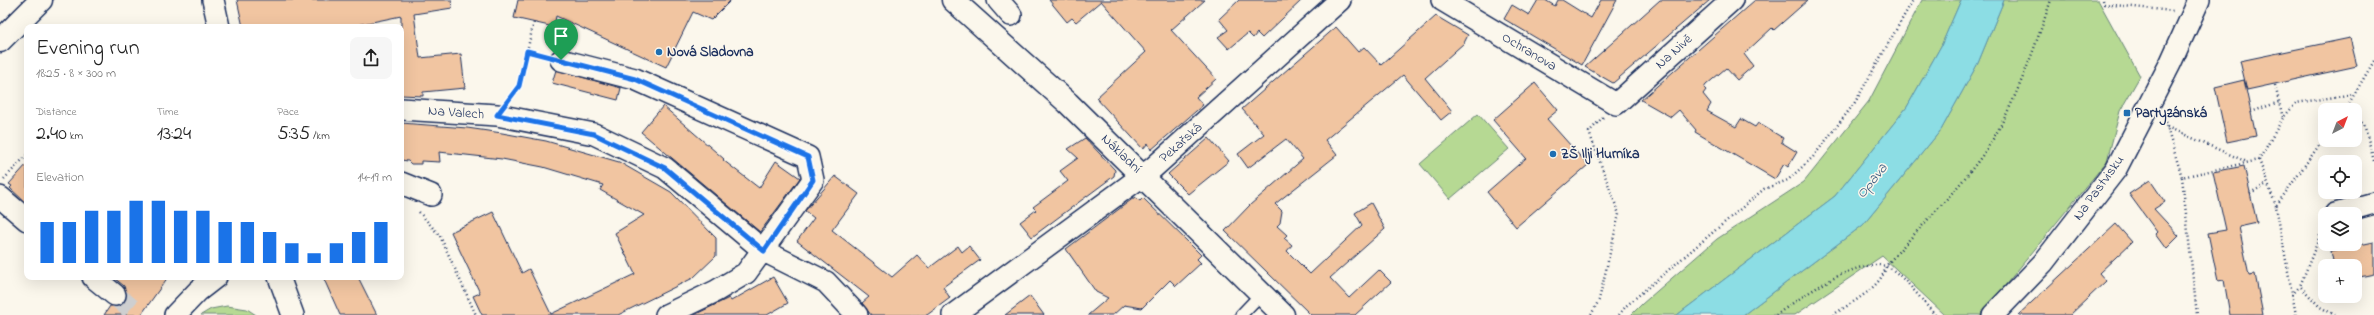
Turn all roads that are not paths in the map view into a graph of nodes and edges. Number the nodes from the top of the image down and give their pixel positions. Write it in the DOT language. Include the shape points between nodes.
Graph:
graph roads {
  1 [pos="41,0"];
  2 [pos="213,0"];
  3 [pos="953,0"];
  4 [pos="998,0"];
  5 [pos="1340,0"];
  6 [pos="1442,0"];
  7 [pos="1732,0"];
  8 [pos="2196,6"];
  9 [pos="1011,15"];
  10 [pos="218,24"];
  11 [pos="0,41"];
  12 [pos="561,60"];
  13 [pos="1616,104"];
  14 [pos="404,109"];
  15 [pos="1143,176"];
  16 [pos="404,184"];
  17 [pos="431,195"];
  18 [pos="0,197"];
  19 [pos="2374,203"];
  20 [pos="2360,207"];
  21 [pos="24,217"];
  22 [pos="764,251"];
  23 [pos="97,280"];
  24 [pos="212,280"];
  25 [pos="280,280"];
  26 [pos="1262,293"];
  27 [pos="115,295"];
  28 [pos="175,315"];
  29 [pos="293,315"];
  30 [pos="666,315"];
  31 [pos="857,315"];
  32 [pos="953,315"];
  33 [pos="1241,315"];
  34 [pos="1283,315"];
  35 [pos="1993,315"];
  1 -- 11 [label="street"];
  2 -- 10 [label="street"];
  3 -- 15 [label="street, Nákladní" via="1012,51"];
  4 -- 9 [label="street"];
  5 -- 15 [label="street, Pekařská"];
  6 -- 13 [label="street, Ochranova"];
  7 -- 13 [label="street, Na Nivě"];
  8 -- 35 [label="street, Na Pastvisku" via="2116,169 2043,263"];
  12 -- 22 [label="street" via="635,79 808,157 813,180"];
  14 -- 22 [label="street, Na Valech" via="497,115 594,134 665,168"];
  15 -- 26 [label="street, Nákladní"];
  15 -- 32 [label="street, Pekařská"];
  16 -- 17 [label="street"];
  18 -- 21 [label="street"];
  19 -- 20 [label="street"];
  22 -- 30 [label="street" via="746,273"];
  22 -- 31 [label="street, Na Valech" via="826,282"];
  23 -- 27 [label="street"];
  24 -- 28 [label="street"];
  25 -- 29 [label="street"];
  26 -- 33 [label="lane"];
  26 -- 34 [label="street, Nákladní"];
}
